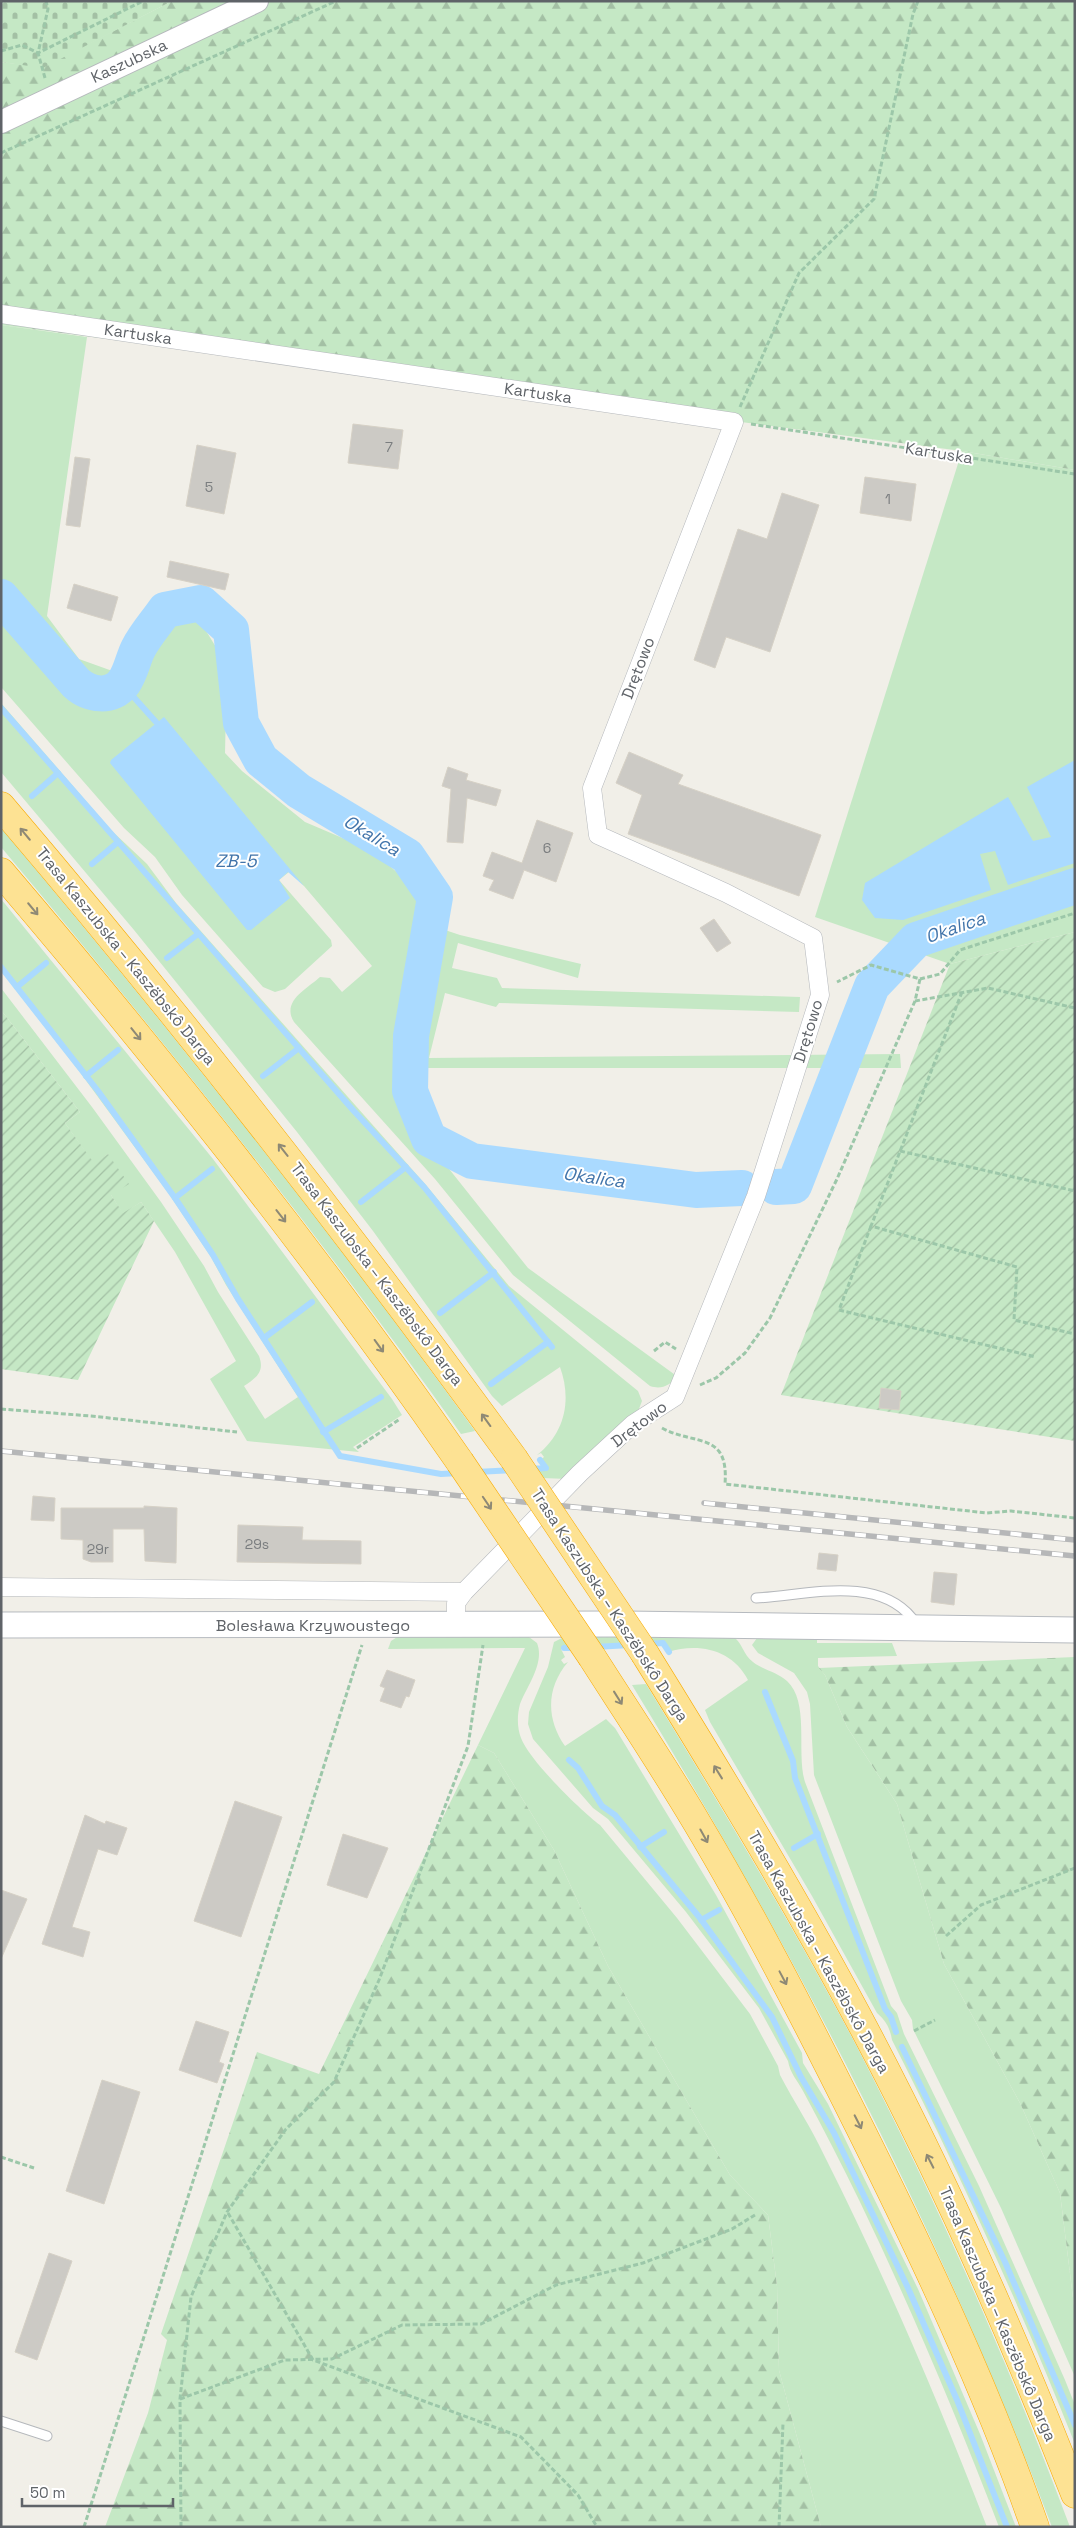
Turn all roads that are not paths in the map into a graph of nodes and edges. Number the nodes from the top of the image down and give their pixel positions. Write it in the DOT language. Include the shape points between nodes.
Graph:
graph roads {
  1 [pos="257,1"];
  2 [pos="1,122"];
  3 [pos="1,314"];
  4 [pos="734,422"];
  5 [pos="1,806"];
  6 [pos="1,872"];
  7 [pos="1,1587"];
  8 [pos="464,1592"];
  9 [pos="756,1598"];
  10 [pos="1,1625"];
  11 [pos="456,1625"];
  12 [pos="912,1628"];
  13 [pos="1075,1630"];
  14 [pos="1,2421"];
  15 [pos="48,2436"];
  16 [pos="1075,2494"];
  17 [pos="1035,2527"];
  1 -- 2 [label="street, Kaszubska"];
  3 -- 4 [label="street, Kartuska"];
  4 -- 8 [label="street, Drętowo" via="592,788 598,835 726,892 813,938 820,995 756,1196 675,1397 643,1418 580,1473"];
  16 -- 5 [label="highway, Trasa Kaszubska – Kaszëbskô Darga, one-way, bridge" via="1008,2328 942,2184 868,2037 740,1808 645,1654 514,1459 385,1282 283,1149 91,911"];
  6 -- 17 [label="highway, one-way, bridge" via="144,1042 370,1333 592,1657 697,1822 764,1941 898,2204 966,2355"];
  7 -- 8 [label="street"];
  8 -- 11 [label="street, Drętowo" via="456,1603"];
  9 -- 12 [label="lane" via="826,1592 861,1593 887,1601 904,1612 912,1618"];
  10 -- 11 [label="main road, Bolesława Krzywoustego"];
  11 -- 12 [label="main road, Bolesława Krzywoustego"];
  12 -- 13 [label="main road, Bolesława Krzywoustego"];
  14 -- 15 [label="lane"];
}
